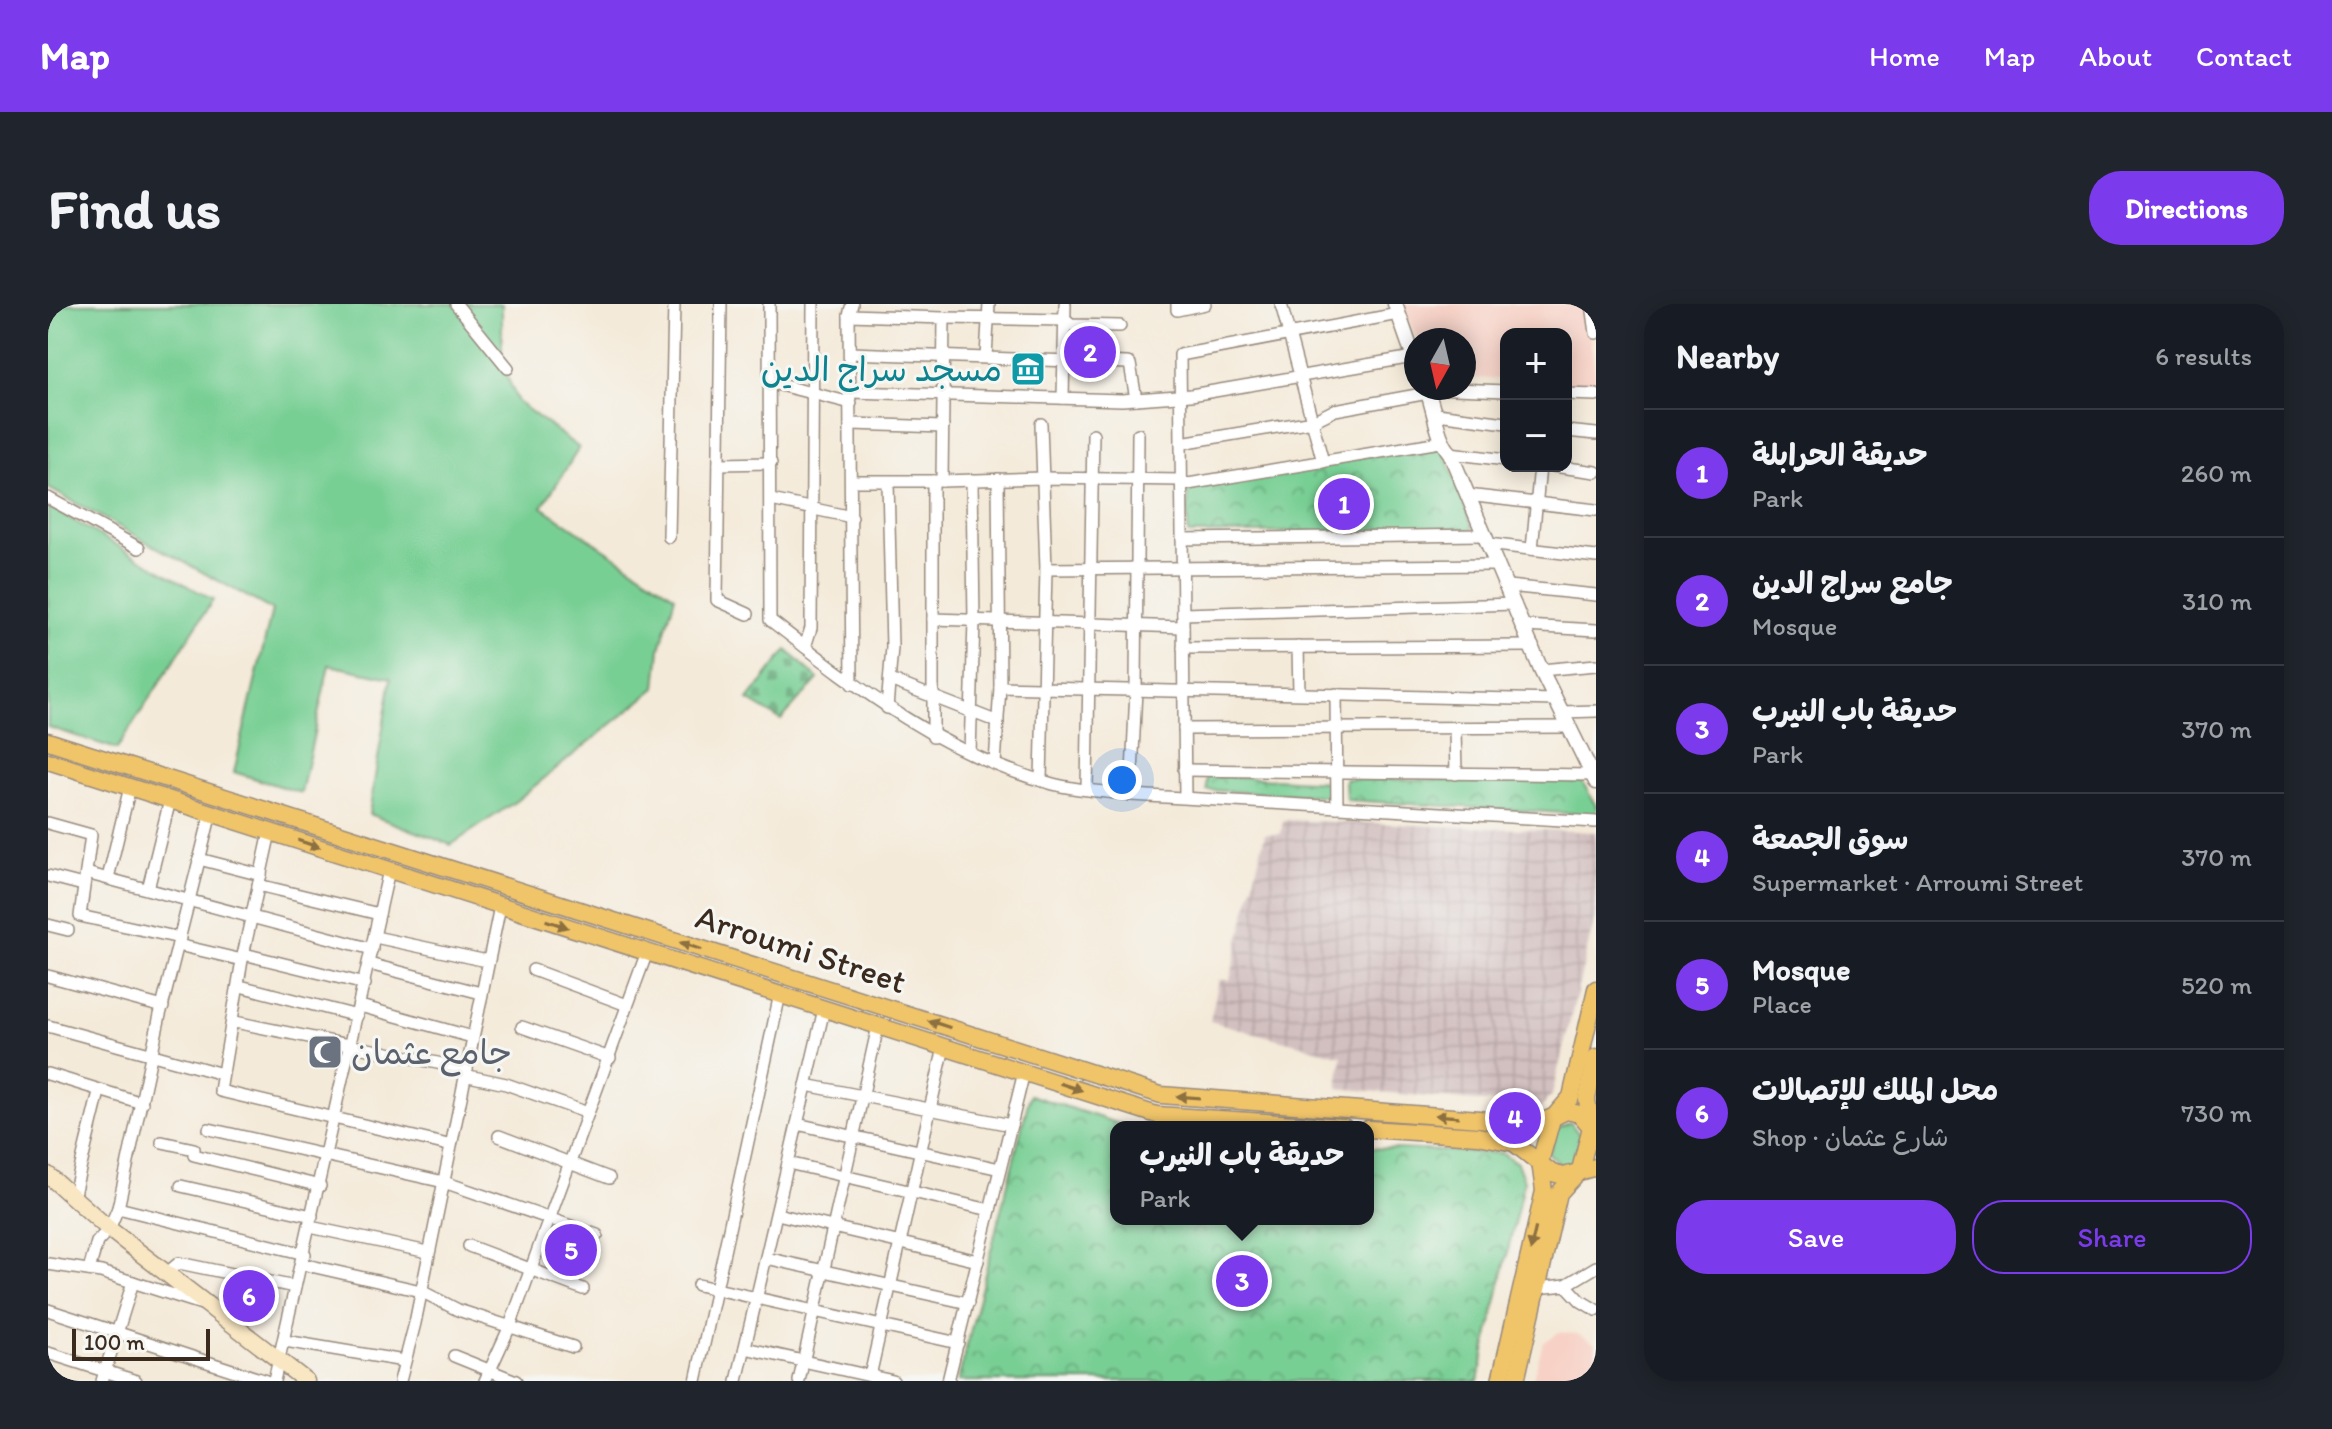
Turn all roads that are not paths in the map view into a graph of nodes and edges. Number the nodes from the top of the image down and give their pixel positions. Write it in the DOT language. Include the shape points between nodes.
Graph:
graph roads {
  1 [pos="456,304"];
  2 [pos="674,304"];
  3 [pos="721,304"];
  4 [pos="769,304"];
  5 [pos="813,304"];
  6 [pos="989,304"];
  7 [pos="1065,304"];
  8 [pos="1177,304"];
  9 [pos="1205,304"];
  10 [pos="1281,304"];
  11 [pos="1592,304"];
  12 [pos="1396,309"];
  13 [pos="851,310"];
  14 [pos="944,318"];
  15 [pos="989,318"];
  16 [pos="1065,320"];
  17 [pos="1120,326"];
  18 [pos="1404,331"];
  19 [pos="1596,333"];
  20 [pos="1288,334"];
  21 [pos="850,353"];
  22 [pos="943,355"];
  23 [pos="986,357"];
  24 [pos="1064,360"];
  25 [pos="1404,362"];
  26 [pos="508,368"];
  27 [pos="1299,376"];
  28 [pos="772,383"];
  29 [pos="1476,391"];
  30 [pos="1500,391"];
  31 [pos="812,392"];
  32 [pos="1182,394"];
  33 [pos="1572,394"];
  34 [pos="1404,395"];
  35 [pos="1596,395"];
  36 [pos="943,397"];
  37 [pos="851,398"];
  38 [pos="1063,398"];
  39 [pos="1136,399"];
  40 [pos="1432,400"];
  41 [pos="1437,414"];
  42 [pos="1313,421"];
  43 [pos="1500,422"];
  44 [pos="852,424"];
  45 [pos="1041,424"];
  46 [pos="943,427"];
  47 [pos="1572,432"];
  48 [pos="1093,434"];
  49 [pos="1138,434"];
  50 [pos="1596,434"];
  51 [pos="1181,443"];
  52 [pos="1445,448"];
  53 [pos="1500,459"];
  54 [pos="1323,462"];
  55 [pos="771,463"];
  56 [pos="719,464"];
  57 [pos="1572,469"];
  58 [pos="1539,472"];
  59 [pos="1596,472"];
  60 [pos="1043,478"];
  61 [pos="1094,478"];
  62 [pos="998,479"];
  63 [pos="1137,479"];
  64 [pos="972,480"];
  65 [pos="852,481"];
  66 [pos="938,481"];
  67 [pos="888,482"];
  68 [pos="1182,482"];
  69 [pos="1467,495"];
  70 [pos="48,498"];
  71 [pos="771,500"];
  72 [pos="1536,503"];
  73 [pos="811,509"];
  74 [pos="1596,510"];
  75 [pos="852,517"];
  76 [pos="669,537"];
  77 [pos="1182,539"];
  78 [pos="1486,540"];
  79 [pos="139,548"];
  80 [pos="1532,549"];
  81 [pos="1596,557"];
  82 [pos="1497,565"];
  83 [pos="1046,569"];
  84 [pos="1091,569"];
  85 [pos="1135,570"];
  86 [pos="1182,570"];
  87 [pos="1508,586"];
  88 [pos="1596,595"];
  89 [pos="1515,604"];
  90 [pos="748,614"];
  91 [pos="1183,614"];
  92 [pos="933,619"];
  93 [pos="1046,620"];
  94 [pos="974,621"];
  95 [pos="1001,621"];
  96 [pos="1092,622"];
  97 [pos="1136,625"];
  98 [pos="1525,626"];
  99 [pos="1183,627"];
  100 [pos="1596,630"];
  101 [pos="1533,646"];
  102 [pos="805,647"];
  103 [pos="1298,647"];
  104 [pos="1183,648"];
  105 [pos="1596,665"];
  106 [pos="1541,670"];
  107 [pos="890,680"];
  108 [pos="852,684"];
  109 [pos="1000,687"];
  110 [pos="1045,688"];
  111 [pos="1089,689"];
  112 [pos="1136,690"];
  113 [pos="1184,691"];
  114 [pos="1299,693"];
  115 [pos="1336,694"];
  116 [pos="933,697"];
  117 [pos="1558,706"];
  118 [pos="887,708"];
  119 [pos="971,711"];
  120 [pos="1596,711"];
  121 [pos="998,722"];
  122 [pos="1569,727"];
  123 [pos="1184,729"];
  124 [pos="1455,729"];
  125 [pos="1336,730"];
  126 [pos="933,737"];
  127 [pos="48,741"];
  128 [pos="970,753"];
  129 [pos="48,761"];
  130 [pos="995,764"];
  131 [pos="1184,770"];
  132 [pos="1336,773"];
  133 [pos="1456,774"];
  134 [pos="1594,778"];
  135 [pos="1041,780"];
  136 [pos="130,787"];
  137 [pos="1087,789"];
  138 [pos="1131,795"];
  139 [pos="1185,797"];
  140 [pos="170,800"];
  141 [pos="1337,807"];
  142 [pos="211,813"];
  143 [pos="1596,822"];
  144 [pos="48,823"];
  145 [pos="270,832"];
  146 [pos="199,859"];
  147 [pos="389,870"];
  148 [pos="48,876"];
  149 [pos="108,878"];
  150 [pos="84,879"];
  151 [pos="260,880"];
  152 [pos="148,889"];
  153 [pos="189,901"];
  154 [pos="500,906"];
  155 [pos="379,914"];
  156 [pos="252,918"];
  157 [pos="48,925"];
  158 [pos="68,930"];
  159 [pos="179,942"];
  160 [pos="374,943"];
  161 [pos="647,952"];
  162 [pos="243,957"];
  163 [pos="487,961"];
  164 [pos="369,964"];
  165 [pos="533,970"];
  166 [pos="48,976"];
  167 [pos="365,984"];
  168 [pos="240,986"];
  169 [pos="1596,989"];
  170 [pos="481,993"];
  171 [pos="780,994"];
  172 [pos="627,1005"];
  173 [pos="163,1007"];
  174 [pos="824,1009"];
  175 [pos="358,1011"];
  176 [pos="235,1022"];
  177 [pos="48,1026"];
  178 [pos="878,1026"];
  179 [pos="522,1027"];
  180 [pos="472,1037"];
  181 [pos="351,1045"];
  182 [pos="944,1047"];
  183 [pos="153,1055"];
  184 [pos="1596,1057"];
  185 [pos="610,1058"];
  186 [pos="465,1072"];
  187 [pos="1024,1072"];
  188 [pos="48,1074"];
  189 [pos="222,1074"];
  190 [pos="806,1085"];
  191 [pos="99,1092"];
  192 [pos="862,1096"];
  193 [pos="142,1103"];
  194 [pos="930,1109"];
  195 [pos="588,1113"];
  196 [pos="334,1116"];
  197 [pos="1552,1119"];
  198 [pos="1250,1121"];
  199 [pos="797,1124"];
  200 [pos="1011,1125"];
  201 [pos="1594,1128"];
  202 [pos="209,1129"];
  203 [pos="1374,1129"];
  204 [pos="499,1136"];
  205 [pos="853,1137"];
  206 [pos="162,1142"];
  207 [pos="448,1145"];
  208 [pos="921,1152"];
  209 [pos="326,1156"];
  210 [pos="1540,1162"];
  211 [pos="570,1163"];
  212 [pos="788,1163"];
  213 [pos="1588,1168"];
  214 [pos="1000,1169"];
  215 [pos="845,1176"];
  216 [pos="609,1178"];
  217 [pos="444,1182"];
  218 [pos="51,1184"];
  219 [pos="181,1186"];
  220 [pos="320,1186"];
  221 [pos="912,1191"];
  222 [pos="73,1198"];
  223 [pos="118,1208"];
  224 [pos="990,1210"];
  225 [pos="777,1214"];
  226 [pos="550,1217"];
  227 [pos="311,1221"];
  228 [pos="833,1227"];
  229 [pos="109,1229"];
  230 [pos="597,1235"];
  231 [pos="900,1243"];
  232 [pos="469,1246"];
  233 [pos="428,1252"];
  234 [pos="766,1258"];
  235 [pos="304,1259"];
  236 [pos="978,1261"];
  237 [pos="48,1264"];
  238 [pos="1596,1267"];
  239 [pos="89,1270"];
  240 [pos="530,1270"];
  241 [pos="824,1271"];
  242 [pos="167,1273"];
  243 [pos="133,1282"];
  244 [pos="698,1285"];
  245 [pos="1566,1285"];
  246 [pos="891,1286"];
  247 [pos="295,1287"];
  248 [pos="1537,1288"];
  249 [pos="583,1289"];
  250 [pos="718,1289"];
  251 [pos="421,1291"];
  252 [pos="757,1298"];
  253 [pos="968,1303"];
  254 [pos="212,1307"];
  255 [pos="48,1310"];
  256 [pos="1596,1310"];
  257 [pos="815,1311"];
  258 [pos="510,1326"];
  259 [pos="882,1326"];
  260 [pos="118,1331"];
  261 [pos="285,1341"];
  262 [pos="958,1343"];
  263 [pos="573,1347"];
  264 [pos="745,1348"];
  265 [pos="48,1353"];
  266 [pos="454,1356"];
  267 [pos="280,1360"];
  268 [pos="404,1361"];
  269 [pos="804,1361"];
  270 [pos="104,1376"];
  271 [pos="487,1376"];
  272 [pos="844,1376"];
  273 [pos="870,1376"];
  274 [pos="136,1381"];
  275 [pos="266,1381"];
  276 [pos="274,1381"];
  277 [pos="306,1381"];
  278 [pos="400,1381"];
  279 [pos="516,1381"];
  280 [pos="696,1381"];
  281 [pos="737,1381"];
  282 [pos="799,1381"];
  283 [pos="890,1381"];
  284 [pos="948,1381"];
  285 [pos="1500,1381"];
  286 [pos="1516,1381"];
  1 -- 26 [label="street"];
  2 -- 76 [label="street"];
  3 -- 56 [label="street"];
  4 -- 28 [label="street"];
  5 -- 31 [label="street"];
  6 -- 15 [label="street"];
  7 -- 16 [label="street"];
  8 -- 9 [label="street" via="1177,310"];
  10 -- 20 [label="street"];
  11 -- 19 [label="street"];
  12 -- 18 [label="street"];
  12 -- 20 [label="street"];
  13 -- 14 [label="street"];
  13 -- 21 [label="street"];
  14 -- 15 [label="street"];
  14 -- 22 [label="street"];
  15 -- 16 [label="street"];
  15 -- 23 [label="street"];
  16 -- 17 [label="street" via="1071,325"];
  16 -- 24 [label="street"];
  20 -- 27 [label="street"];
  20 -- 32 [label="street" via="1180,355"];
  21 -- 22 [label="street"];
  21 -- 37 [label="street"];
  22 -- 23 [label="street"];
  22 -- 36 [label="street"];
  23 -- 24 [label="street"];
  24 -- 38 [label="street"];
  24 -- 39 [label="street" via="1130,364"];
  25 -- 27 [label="street"];
  27 -- 32 [label="street"];
  27 -- 42 [label="street"];
  28 -- 31 [label="street"];
  28 -- 55 [label="street"];
  29 -- 30 [label="street"];
  31 -- 37 [label="street"];
  31 -- 73 [label="street"];
  32 -- 39 [label="street"];
  32 -- 51 [label="street"];
  33 -- 35 [label="street"];
  34 -- 42 [label="street" via="1335,410"];
  36 -- 37 [label="street"];
  36 -- 38 [label="street"];
  36 -- 46 [label="street"];
  37 -- 44 [label="street"];
  38 -- 39 [label="street"];
  40 -- 41 [label="street"];
  41 -- 43 [label="street"];
  41 -- 52 [label="street"];
  42 -- 51 [label="street"];
  42 -- 54 [label="street"];
  44 -- 46 [label="street"];
  44 -- 65 [label="street"];
  45 -- 60 [label="street"];
  46 -- 66 [label="street"];
  47 -- 50 [label="street"];
  48 -- 61 [label="street"];
  49 -- 63 [label="street"];
  51 -- 68 [label="street"];
  52 -- 53 [label="street"];
  52 -- 54 [label="street"];
  52 -- 69 [label="street"];
  54 -- 68 [label="street"];
  55 -- 56 [label="street"];
  55 -- 71 [label="street"];
  56 -- 90 [label="street" via="717,600"];
  57 -- 59 [label="street"];
  58 -- 72 [label="street"];
  60 -- 61 [label="street"];
  60 -- 62 [label="street"];
  60 -- 83 [label="street"];
  61 -- 63 [label="street"];
  61 -- 84 [label="street"];
  62 -- 64 [label="street"];
  62 -- 95 [label="street"];
  63 -- 68 [label="street"];
  63 -- 85 [label="street"];
  64 -- 66 [label="street"];
  64 -- 94 [label="street"];
  65 -- 67 [label="street"];
  65 -- 75 [label="street"];
  66 -- 67 [label="street"];
  66 -- 92 [label="street"];
  67 -- 107 [label="street"];
  68 -- 77 [label="street"];
  69 -- 72 [label="street"];
  69 -- 78 [label="street"];
  70 -- 79 [label="street"];
  71 -- 73 [label="street"];
  71 -- 102 [label="street" via="768,613"];
  72 -- 74 [label="street"];
  72 -- 80 [label="street"];
  73 -- 75 [label="street"];
  73 -- 102 [label="street" via="811,628"];
  75 -- 108 [label="street"];
  77 -- 78 [label="street"];
  77 -- 86 [label="street"];
  78 -- 80 [label="street"];
  78 -- 82 [label="street"];
  80 -- 81 [label="street"];
  82 -- 86 [label="street"];
  82 -- 87 [label="street"];
  83 -- 84 [label="street"];
  83 -- 93 [label="street"];
  84 -- 85 [label="street"];
  84 -- 96 [label="street"];
  85 -- 86 [label="street"];
  85 -- 97 [label="street"];
  86 -- 91 [label="street"];
  87 -- 88 [label="street"];
  87 -- 89 [label="street"];
  89 -- 91 [label="street"];
  89 -- 98 [label="street"];
  91 -- 99 [label="street"];
  92 -- 94 [label="street"];
  92 -- 116 [label="street"];
  93 -- 95 [label="street"];
  93 -- 96 [label="street"];
  93 -- 110 [label="street"];
  94 -- 95 [label="street"];
  94 -- 119 [label="street"];
  95 -- 109 [label="street"];
  96 -- 97 [label="street"];
  96 -- 111 [label="street"];
  97 -- 99 [label="street"];
  97 -- 112 [label="street"];
  98 -- 100 [label="street"];
  98 -- 101 [label="street"];
  99 -- 104 [label="street"];
  101 -- 103 [label="street"];
  101 -- 106 [label="street"];
  102 -- 108 [label="street"];
  103 -- 104 [label="street"];
  103 -- 114 [label="street"];
  104 -- 113 [label="street"];
  105 -- 106 [label="street"];
  106 -- 117 [label="street"];
  107 -- 116 [label="street"];
  107 -- 118 [label="street"];
  108 -- 118 [label="street"];
  109 -- 110 [label="street"];
  109 -- 121 [label="street"];
  110 -- 111 [label="street"];
  110 -- 135 [label="street"];
  111 -- 112 [label="street"];
  111 -- 137 [label="street"];
  112 -- 113 [label="street"];
  112 -- 138 [label="street"];
  113 -- 114 [label="street"];
  113 -- 123 [label="street"];
  114 -- 115 [label="street"];
  115 -- 117 [label="street"];
  115 -- 125 [label="street"];
  116 -- 119 [label="street"];
  116 -- 126 [label="street"];
  117 -- 120 [label="street"];
  117 -- 122 [label="street"];
  118 -- 126 [label="street"];
  119 -- 121 [label="street"];
  119 -- 128 [label="street"];
  121 -- 130 [label="street"];
  122 -- 124 [label="street"];
  122 -- 134 [label="street"];
  123 -- 125 [label="street"];
  123 -- 131 [label="street"];
  124 -- 125 [label="street"];
  124 -- 133 [label="street"];
  125 -- 132 [label="street"];
  126 -- 128 [label="street"];
  197 -- 127 [label="main road, Arroumi Street, one-way" via="1519,1126 1161,1095"];
  128 -- 130 [label="street"];
  129 -- 136 [label="main road, Arroumi Street"];
  130 -- 135 [label="street"];
  131 -- 132 [label="street"];
  131 -- 139 [label="street"];
  132 -- 133 [label="street"];
  132 -- 141 [label="street"];
  133 -- 134 [label="street"];
  135 -- 137 [label="street"];
  136 -- 140 [label="main road, Arroumi Street"];
  136 -- 149 [label="street"];
  137 -- 138 [label="street"];
  138 -- 139 [label="street"];
  139 -- 141 [label="street"];
  140 -- 142 [label="main road, Arroumi Street"];
  140 -- 152 [label="street"];
  141 -- 143 [label="street"];
  142 -- 145 [label="main road, Arroumi Street"];
  142 -- 146 [label="street"];
  144 -- 150 [label="street" via="91,835"];
  145 -- 147 [label="main road, Arroumi Street, one-way"];
  145 -- 151 [label="street"];
  146 -- 151 [label="street"];
  146 -- 153 [label="street"];
  147 -- 154 [label="main road, Arroumi Street"];
  147 -- 155 [label="street"];
  148 -- 150 [label="street"];
  149 -- 150 [label="street"];
  149 -- 152 [label="street"];
  150 -- 159 [label="street" via="80,916"];
  151 -- 155 [label="street"];
  151 -- 156 [label="street"];
  152 -- 153 [label="street"];
  153 -- 156 [label="street"];
  153 -- 159 [label="street"];
  154 -- 161 [label="main road, Arroumi Street, one-way"];
  154 -- 163 [label="street"];
  155 -- 160 [label="street"];
  156 -- 160 [label="street"];
  156 -- 162 [label="street"];
  157 -- 158 [label="street"];
  159 -- 162 [label="street"];
  159 -- 173 [label="street"];
  160 -- 163 [label="street"];
  160 -- 164 [label="street"];
  161 -- 171 [label="main road, Arroumi Street"];
  161 -- 172 [label="street"];
  162 -- 167 [label="street"];
  162 -- 168 [label="street"];
  163 -- 170 [label="street"];
  164 -- 167 [label="street"];
  164 -- 170 [label="street"];
  165 -- 172 [label="street"];
  166 -- 173 [label="street"];
  167 -- 175 [label="street"];
  168 -- 175 [label="street"];
  168 -- 176 [label="street"];
  169 -- 197 [label="main road" via="1571,1097"];
  170 -- 180 [label="street"];
  171 -- 174 [label="main road, Arroumi Street"];
  171 -- 250 [label="street"];
  172 -- 185 [label="street"];
  173 -- 183 [label="street"];
  174 -- 178 [label="main road, Arroumi Street"];
  174 -- 190 [label="street"];
  175 -- 180 [label="street"];
  175 -- 181 [label="street"];
  176 -- 181 [label="street"];
  176 -- 189 [label="street"];
  177 -- 183 [label="street"];
  178 -- 182 [label="main road, Arroumi Street"];
  178 -- 192 [label="street"];
  179 -- 185 [label="street"];
  180 -- 186 [label="street"];
  181 -- 186 [label="street"];
  181 -- 196 [label="street"];
  182 -- 187 [label="main road, Arroumi Street"];
  182 -- 194 [label="street"];
  183 -- 189 [label="street"];
  183 -- 193 [label="street"];
  184 -- 201 [label="main road" via="1587,1099"];
  185 -- 195 [label="street"];
  186 -- 195 [label="street"];
  186 -- 207 [label="street"];
  187 -- 198 [label="main road, Arroumi Street, one-way" via="1157,1115"];
  187 -- 200 [label="street"];
  188 -- 191 [label="street"];
  189 -- 196 [label="street" via="220,1091"];
  190 -- 192 [label="street"];
  190 -- 199 [label="street"];
  191 -- 193 [label="street"];
  191 -- 222 [label="street"];
  192 -- 194 [label="street"];
  192 -- 205 [label="street"];
  193 -- 223 [label="street"];
  194 -- 200 [label="street"];
  194 -- 208 [label="street"];
  195 -- 211 [label="street"];
  196 -- 207 [label="street"];
  196 -- 209 [label="street"];
  197 -- 201 [label="main road" via="1566,1111 1580,1114"];
  197 -- 210 [label="main road"];
  199 -- 205 [label="street"];
  199 -- 212 [label="street"];
  200 -- 214 [label="street"];
  201 -- 213 [label="main road"];
  202 -- 209 [label="street"];
  203 -- 210 [label="main road" via="1514,1143"];
  204 -- 211 [label="street"];
  205 -- 208 [label="street"];
  205 -- 215 [label="street"];
  206 -- 220 [label="street"];
  207 -- 217 [label="street"];
  208 -- 214 [label="street"];
  208 -- 221 [label="street"];
  209 -- 217 [label="street"];
  209 -- 220 [label="street"];
  210 -- 213 [label="main road" via="1564,1176"];
  210 -- 285 [label="main road, one-way" via="1544,1191"];
  211 -- 216 [label="street"];
  211 -- 226 [label="street"];
  212 -- 215 [label="street"];
  212 -- 225 [label="street"];
  213 -- 248 [label="main road" via="1559,1193"];
  214 -- 224 [label="street"];
  215 -- 221 [label="street"];
  215 -- 228 [label="street"];
  217 -- 226 [label="street"];
  217 -- 233 [label="street"];
  218 -- 222 [label="main road"];
  219 -- 227 [label="street"];
  220 -- 227 [label="street"];
  221 -- 224 [label="street"];
  221 -- 231 [label="street"];
  222 -- 229 [label="main road"];
  223 -- 229 [label="street"];
  223 -- 235 [label="street"];
  224 -- 236 [label="street"];
  225 -- 228 [label="street"];
  225 -- 234 [label="street"];
  226 -- 230 [label="street"];
  226 -- 240 [label="street"];
  227 -- 233 [label="street"];
  227 -- 235 [label="street"];
  228 -- 231 [label="street"];
  228 -- 241 [label="street"];
  229 -- 239 [label="street" via="97,1242"];
  229 -- 242 [label="main road"];
  231 -- 236 [label="street"];
  231 -- 246 [label="street"];
  232 -- 240 [label="street"];
  233 -- 251 [label="street"];
  234 -- 241 [label="street"];
  234 -- 252 [label="street"];
  235 -- 247 [label="street"];
  235 -- 251 [label="street"];
  236 -- 253 [label="street"];
  237 -- 239 [label="street"];
  238 -- 245 [label="street"];
  239 -- 243 [label="street"];
  240 -- 249 [label="street"];
  240 -- 258 [label="street"];
  241 -- 246 [label="street"];
  241 -- 257 [label="street"];
  242 -- 247 [label="street" via="179,1263"];
  242 -- 254 [label="main road"];
  243 -- 254 [label="street"];
  243 -- 260 [label="street"];
  244 -- 250 [label="street"];
  245 -- 248 [label="street"];
  245 -- 256 [label="street"];
  246 -- 253 [label="street"];
  246 -- 259 [label="street"];
  247 -- 261 [label="street"];
  248 -- 286 [label="main road"];
  250 -- 252 [label="street"];
  250 -- 280 [label="street"];
  251 -- 258 [label="street" via="458,1310"];
  251 -- 268 [label="street"];
  252 -- 257 [label="street"];
  252 -- 264 [label="street"];
  253 -- 262 [label="street"];
  254 -- 267 [label="main road"];
  255 -- 260 [label="street"];
  257 -- 259 [label="street"];
  257 -- 269 [label="street"];
  258 -- 263 [label="street"];
  258 -- 271 [label="street"];
  259 -- 262 [label="street"];
  259 -- 273 [label="street"];
  260 -- 270 [label="street"];
  260 -- 275 [label="street"];
  261 -- 267 [label="street"];
  261 -- 268 [label="street"];
  262 -- 284 [label="street"];
  264 -- 269 [label="street"];
  264 -- 281 [label="street"];
  265 -- 270 [label="street"];
  266 -- 271 [label="street"];
  267 -- 276 [label="street"];
  267 -- 277 [label="main road"];
  268 -- 278 [label="street"];
  269 -- 272 [label="street"];
  269 -- 282 [label="street"];
  270 -- 274 [label="street"];
  271 -- 279 [label="street"];
  272 -- 273 [label="street"];
  273 -- 283 [label="street"];
}
